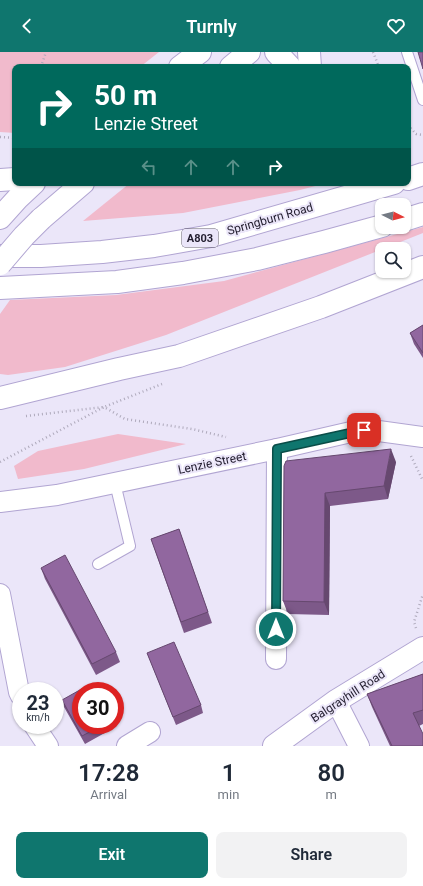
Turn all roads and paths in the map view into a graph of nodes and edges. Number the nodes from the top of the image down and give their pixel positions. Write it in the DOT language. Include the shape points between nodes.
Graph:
graph roads {
  1 [pos="46,52"];
  2 [pos="200,52"];
  3 [pos="249,52"];
  4 [pos="276,52"];
  5 [pos="309,52"];
  6 [pos="373,52"];
  7 [pos="406,52"];
  8 [pos="42,64"];
  9 [pos="184,64"];
  10 [pos="235,64"];
  11 [pos="287,64"];
  12 [pos="310,64"];
  13 [pos="378,64"];
  14 [pos="410,64"];
  15 [pos="411,66"];
  16 [pos="423,100"];
  17 [pos="411,128"];
  18 [pos="423,135"];
  19 [pos="0,137"];
  20 [pos="12,138"];
  21 [pos="411,163"];
  22 [pos="423,165"];
  23 [pos="423,174"];
  24 [pos="411,178"];
  25 [pos="0,180"];
  26 [pos="42,186"];
  27 [pos="79,186"];
  28 [pos="384,186"];
  29 [pos="16,189"];
  30 [pos="49,212"];
  31 [pos="423,214"];
  32 [pos="0,218"];
  33 [pos="411,218"];
  34 [pos="375,228"];
  35 [pos="0,256"];
  36 [pos="0,264"];
  37 [pos="423,267"];
  38 [pos="0,288"];
  39 [pos="0,398"];
  40 [pos="192,429"];
  41 [pos="423,437"];
  42 [pos="277,449"];
  43 [pos="0,462"];
  44 [pos="116,483"];
  45 [pos="0,502"];
  46 [pos="98,564"];
  47 [pos="0,594"];
  48 [pos="423,594"];
  49 [pos="420,638"];
  50 [pos="276,659"];
  51 [pos="17,682"];
  52 [pos="336,701"];
  53 [pos="150,732"];
  54 [pos="40,734"];
  55 [pos="48,746"];
  56 [pos="127,746"];
  57 [pos="274,746"];
  58 [pos="359,746"];
  1 -- 8 [label="path"];
  2 -- 9 [label="main road"];
  3 -- 10 [label="main road"];
  4 -- 11 [label="main road"];
  5 -- 12 [label="main road"];
  6 -- 13 [label="path"];
  7 -- 14 [label="lane"];
  15 -- 16 [label="lane"];
  17 -- 18 [label="path" via="416,134"];
  19 -- 20 [label="path"];
  21 -- 22 [label="main road"];
  23 -- 24 [label="main road"];
  25 -- 29 [label="main road"];
  26 -- 30 [label="main road"];
  27 -- 30 [label="main road"];
  28 -- 35 [label="main road, Springburn Road / A803" via="211,236 102,252"];
  29 -- 32 [label="main road"];
  30 -- 36 [label="main road, bridge"];
  31 -- 33 [label="main road"];
  34 -- 38 [label="main road" via="257,259 183,273 117,282"];
  37 -- 39 [label="main road" via="320,308 179,356"];
  40 -- 43 [label="path" via="125,419 104,407"];
  41 -- 42 [label="street, Lenzie Street" via="364,430"];
  42 -- 44 [label="street, Lenzie Street"];
  42 -- 50 [label="street"];
  44 -- 45 [label="street, Lenzie Street" via="57,495"];
  44 -- 46 [label="lane" via="130,546"];
  47 -- 51 [label="street"];
  48 -- 49 [label="path" via="414,622"];
  49 -- 52 [label="main road, Balgrayhill Road"];
  52 -- 57 [label="main road, Balgrayhill Road"];
  52 -- 58 [label="street"];
  53 -- 56 [label="street"];
  54 -- 55 [label="street"];
}
